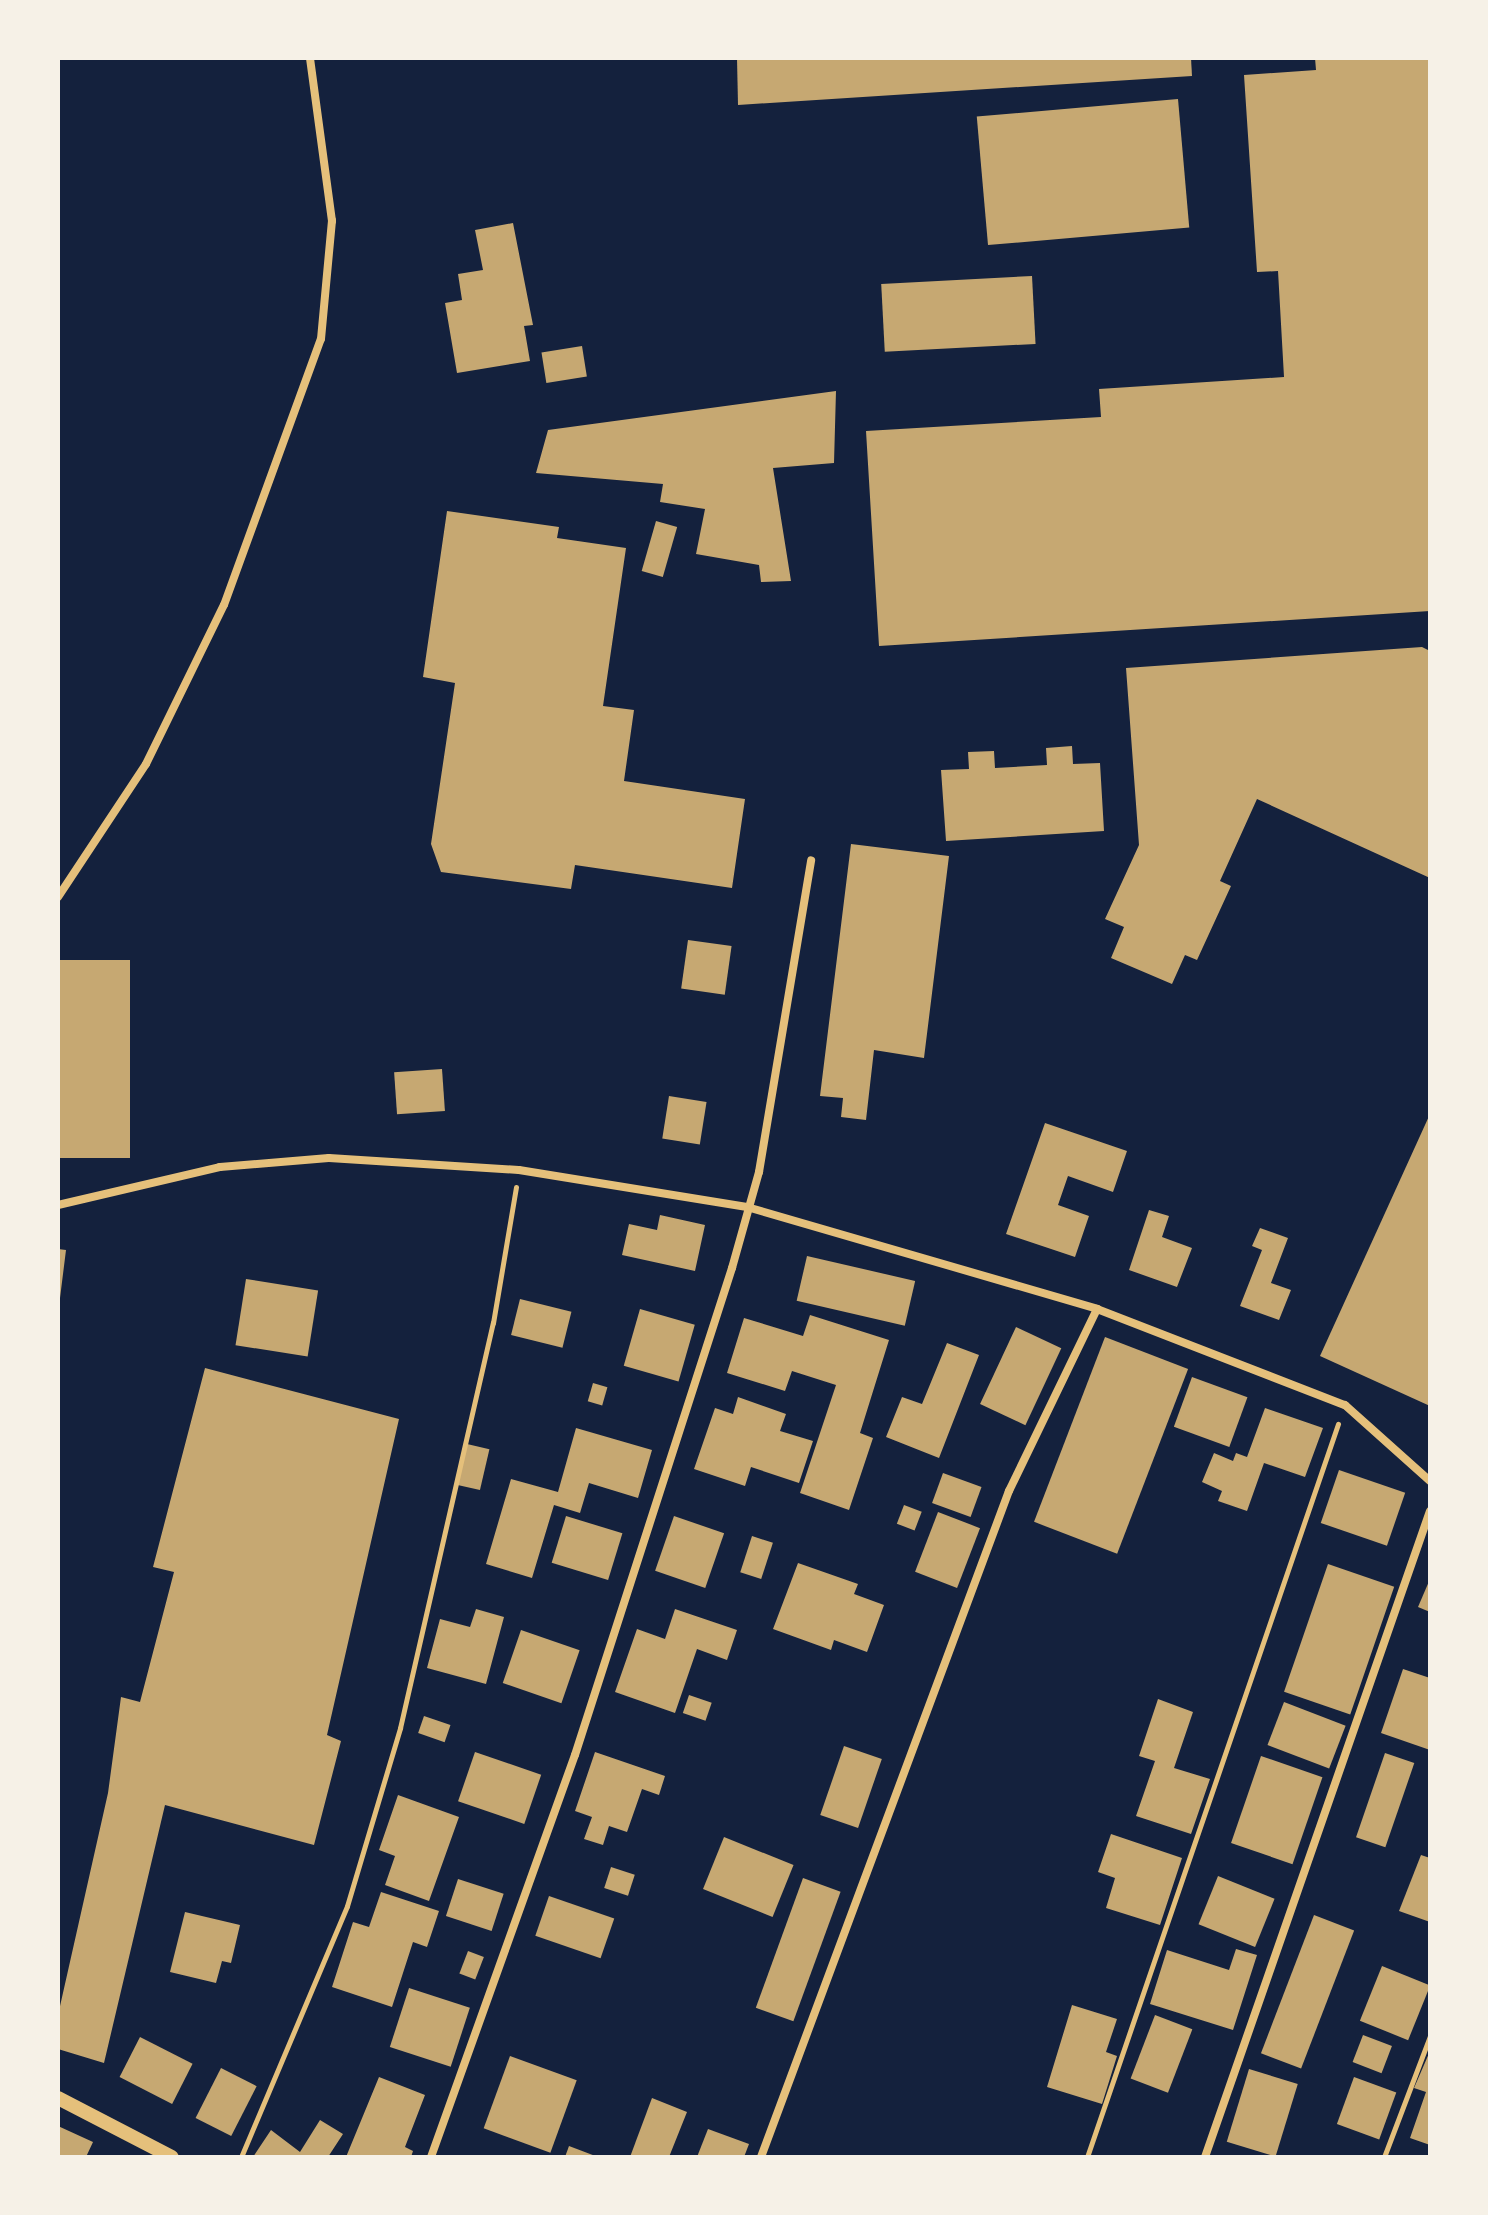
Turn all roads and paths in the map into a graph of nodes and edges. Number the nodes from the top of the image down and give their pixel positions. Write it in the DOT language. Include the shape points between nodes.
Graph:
graph roads {
  1 [pos="310,58"];
  2 [pos="811,860"];
  3 [pos="58,897"];
  4 [pos="519,1170"];
  5 [pos="58,1205"];
  6 [pos="747,1207"];
  7 [pos="1097,1309"];
  8 [pos="1345,1405"];
  9 [pos="1430,1481"];
  10 [pos="1430,1511"];
  11 [pos="1430,2036"];
  12 [pos="58,2098"];
  13 [pos="172,2157"];
  14 [pos="241,2157"];
  15 [pos="431,2157"];
  16 [pos="761,2157"];
  17 [pos="1087,2157"];
  18 [pos="1205,2157"];
  19 [pos="1384,2157"];
  1 -- 3 [label="street" via="332,221 321,339 224,605 146,764"];
  2 -- 6 [label="street" via="759,1172"];
  4 -- 5 [label="street" via="329,1158 220,1167"];
  4 -- 6 [label="street"];
  4 -- 14 [label="path" via="490,1338 400,1728 347,1906"];
  6 -- 7 [label="street"];
  6 -- 15 [label="street" via="575,1755"];
  7 -- 8 [label="street"];
  7 -- 16 [label="street" via="1009,1491"];
  8 -- 9 [label="street"];
  8 -- 17 [label="path"];
  10 -- 18 [label="street"];
  11 -- 19 [label="path"];
  12 -- 13 [label="street"];
}
